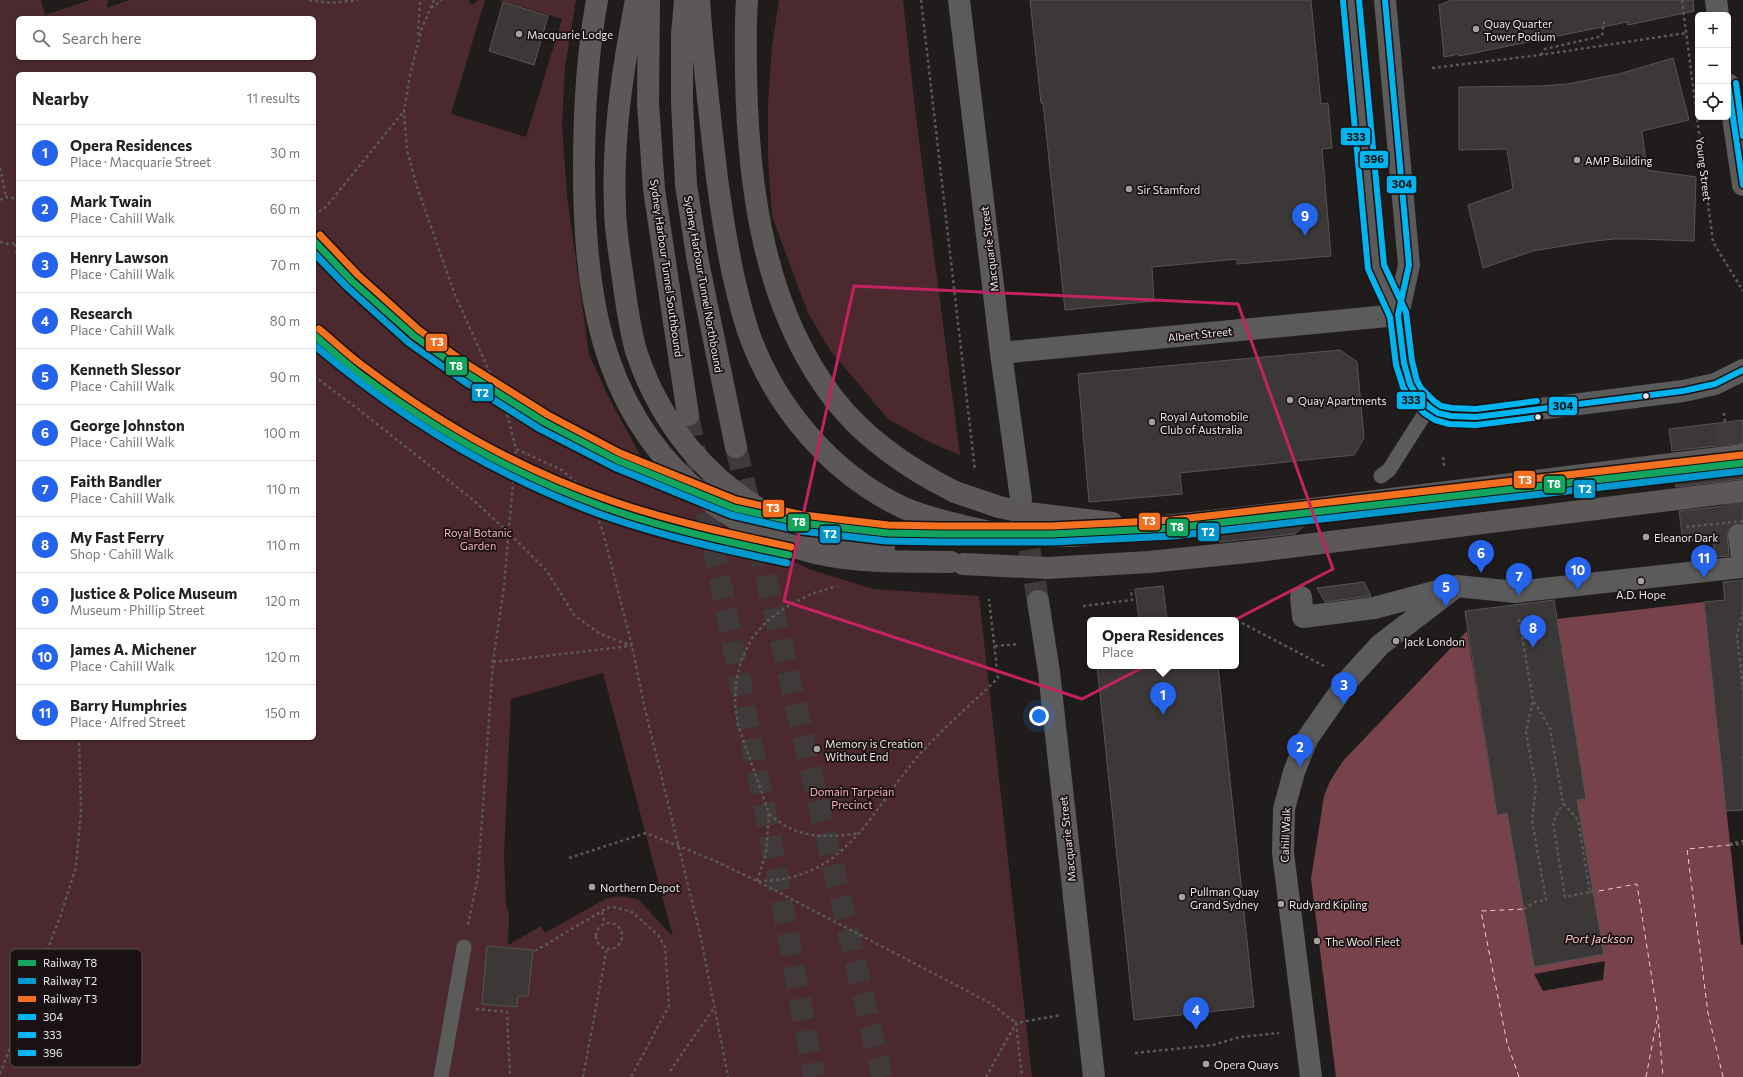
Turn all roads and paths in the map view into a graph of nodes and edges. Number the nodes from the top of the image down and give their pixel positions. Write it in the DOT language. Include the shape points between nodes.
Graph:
graph roads {
  1 [pos="309,0"];
  2 [pos="358,0"];
  3 [pos="420,0"];
  4 [pos="434,0"];
  5 [pos="442,0"];
  6 [pos="636,0"];
  7 [pos="649,0"];
  8 [pos="685,0"];
  9 [pos="699,0"];
  10 [pos="747,0"];
  11 [pos="921,0"];
  12 [pos="959,0"];
  13 [pos="1351,0"];
  14 [pos="1385,0"];
  15 [pos="1682,0"];
  16 [pos="1716,0"];
  17 [pos="596,2"];
  18 [pos="431,8"];
  19 [pos="1718,12"];
  20 [pos="1604,21"];
  21 [pos="1686,33"];
  22 [pos="418,41"];
  23 [pos="1540,55"];
  24 [pos="1432,68"];
  25 [pos="1731,104"];
  26 [pos="404,111"];
  27 [pos="0,168"];
  28 [pos="1743,185"];
  29 [pos="6,198"];
  30 [pos="16,199"];
  31 [pos="0,200"];
  32 [pos="316,214"];
  33 [pos="0,242"];
  34 [pos="16,243"];
  35 [pos="1743,291"];
  36 [pos="1398,315"];
  37 [pos="1001,353"];
  38 [pos="1743,370"];
  39 [pos="316,378"];
  40 [pos="1429,408"];
  41 [pos="1724,413"];
  42 [pos="688,415"];
  43 [pos="1725,422"];
  44 [pos="736,447"];
  45 [pos="516,449"];
  46 [pos="1743,455"];
  47 [pos="1381,476"];
  48 [pos="976,477"];
  49 [pos="1743,491"];
  50 [pos="1021,499"];
  51 [pos="1147,527"];
  52 [pos="509,533"];
  53 [pos="1739,535"];
  54 [pos="957,563"];
  55 [pos="1743,567"];
  56 [pos="1130,584"];
  57 [pos="841,585"];
  58 [pos="1457,586"];
  59 [pos="1301,597"];
  60 [pos="989,598"];
  61 [pos="1038,601"];
  62 [pos="1083,606"];
  63 [pos="1743,611"];
  64 [pos="1239,622"];
  65 [pos="1520,624"];
  66 [pos="632,646"];
  67 [pos="493,662"];
  68 [pos="1349,679"];
  69 [pos="1743,690"];
  70 [pos="1533,700"];
  71 [pos="79,740"];
  72 [pos="1563,803"];
  73 [pos="769,813"];
  74 [pos="860,832"];
  75 [pos="680,847"];
  76 [pos="569,858"];
  77 [pos="758,881"];
  78 [pos="1599,891"];
  79 [pos="1590,892"];
  80 [pos="1524,909"];
  81 [pos="602,912"];
  82 [pos="605,924"];
  83 [pos="464,947"];
  84 [pos="607,948"];
  85 [pos="48,949"];
  86 [pos="535,951"];
  87 [pos="452,1007"];
  88 [pos="714,1008"];
  89 [pos="1086,1012"];
  90 [pos="1016,1023"];
  91 [pos="1304,1030"];
  92 [pos="10,1048"];
  93 [pos="1135,1053"];
  94 [pos="670,1071"];
  95 [pos="0,1074"];
  96 [pos="441,1077"];
  97 [pos="510,1077"];
  98 [pos="583,1077"];
  99 [pos="631,1077"];
  100 [pos="728,1077"];
  101 [pos="986,1077"];
  102 [pos="1022,1077"];
  103 [pos="1094,1077"];
  104 [pos="1311,1077"];
  1 -- 2 [label="path" via="331,3"];
  3 -- 22 [label="path"];
  4 -- 18 [label="path"];
  5 -- 18 [label="path"];
  6 -- 54 [label="highway" via="620,89 614,208 626,304 637,353 666,417 687,447 705,466 746,500 772,516 795,527 837,539"];
  7 -- 42 [label="highway, Sydney Harbour Tunnel Southbound" via="648,104 654,190"];
  8 -- 44 [label="highway, Sydney Harbour Tunnel Northbound" via="682,102 686,185 707,309"];
  9 -- 51 [label="highway, bridge" via="712,133 727,246 736,288 749,332 766,372 785,406 808,436 846,471 879,494 904,508 928,517 990,532 1020,536 1072,536"];
  10 -- 51 [label="highway, bridge" via="747,88 752,171 766,247 786,316 817,375 867,434 915,471 955,492 999,507 1028,513"];
  11 -- 48 [label="path"];
  12 -- 37 [label="street, Macquarie Street"];
  13 -- 36 [label="street" via="1376,268"];
  14 -- 36 [label="street" via="1409,265"];
  15 -- 21 [label="path, Young Street"];
  16 -- 19 [label="street"];
  17 -- 54 [label="highway" via="584,126 584,210 588,271 596,316 609,362 620,392 642,429 666,461 698,492 720,509 774,539 806,550 843,558"];
  18 -- 22 [label="path"];
  20 -- 23 [label="path" via="1602,36 1545,48"];
  21 -- 23 [label="path"];
  21 -- 35 [label="path, Young Street" via="1713,242"];
  22 -- 26 [label="path"];
  23 -- 24 [label="path"];
  25 -- 28 [label="street"];
  26 -- 32 [label="path" via="326,207"];
  26 -- 45 [label="path" via="407,150 416,184 455,295 505,406"];
  27 -- 29 [label="path"];
  29 -- 30 [label="path"];
  29 -- 31 [label="path"];
  33 -- 34 [label="path"];
  36 -- 37 [label="street, Albert Street"];
  36 -- 40 [label="street" via="1404,363 1410,384"];
  37 -- 50 [label="street, Macquarie Street"];
  38 -- 40 [label="street" via="1715,384 1684,391 1476,417 1451,416"];
  39 -- 52 [label="path" via="472,499"];
  40 -- 47 [label="lane" via="1388,470"];
  41 -- 43 [label="path"];
  45 -- 52 [label="path"];
  45 -- 66 [label="path" via="562,470 579,485 594,508 603,532"];
  46 -- 51 [label="highway, bridge" via="1247,517"];
  49 -- 54 [label="highway, bridge" via="1157,561 1047,568"];
  52 -- 66 [label="path" via="546,571 574,615 600,634"];
  52 -- 67 [label="path"];
  53 -- 55 [label="street"];
  55 -- 58 [label="street" via="1515,592"];
  56 -- 62 [label="path" via="1132,600"];
  57 -- 73 [label="path" via="812,594 788,606 767,621 752,638 741,661 736,683 735,705 738,725"];
  58 -- 59 [label="street" via="1374,608 1303,617"];
  58 -- 68 [label="street, Cahill Walk" via="1380,645"];
  60 -- 74 [label="path" via="998,678 920,754"];
  61 -- 89 [label="street, Macquarie Street" via="1049,672"];
  63 -- 69 [label="path" via="1737,636"];
  64 -- 68 [label="path"];
  65 -- 70 [label="path"];
  66 -- 67 [label="path"];
  66 -- 75 [label="path"];
  67 -- 83 [label="path" via="478,876"];
  68 -- 91 [label="street, Cahill Walk" via="1307,738 1284,809 1283,853"];
  70 -- 72 [label="path" via="1550,728"];
  70 -- 80 [label="path" via="1526,732 1536,788 1532,820 1546,900 1535,902"];
  71 -- 85 [label="path" via="81,811 76,867"];
  72 -- 79 [label="path" via="1578,820"];
  72 -- 79 [label="path" via="1553,822 1565,896"];
  73 -- 74 [label="path" via="790,829 815,836 829,837"];
  73 -- 77 [label="path" via="766,853"];
  74 -- 77 [label="path" via="835,855 807,873 792,878"];
  75 -- 76 [label="path" via="646,833"];
  75 -- 77 [label="path"];
  75 -- 88 [label="path"];
  77 -- 90 [label="path" via="990,1003"];
  78 -- 79 [label="path"];
  81 -- 82 [label="path"];
  81 -- 86 [label="path"];
  81 -- 99 [label="path" via="614,907 632,912 658,935 664,946 669,1006"];
  82 -- 84 [label="path" via="599,928 596,936 600,944"];
  82 -- 84 [label="path" via="617,926 622,937 618,944"];
  83 -- 87 [label="lane"];
  84 -- 98 [label="path"];
  87 -- 96 [label="lane"];
  87 -- 97 [label="path" via="507,1012"];
  88 -- 94 [label="path"];
  88 -- 100 [label="path"];
  89 -- 90 [label="path"];
  89 -- 103 [label="street, Macquarie Street"];
  90 -- 101 [label="path"];
  90 -- 102 [label="path"];
  91 -- 93 [label="path" via="1240,1037 1213,1045"];
  91 -- 104 [label="street, Cahill Walk"];
  92 -- 95 [label="path"];
}
